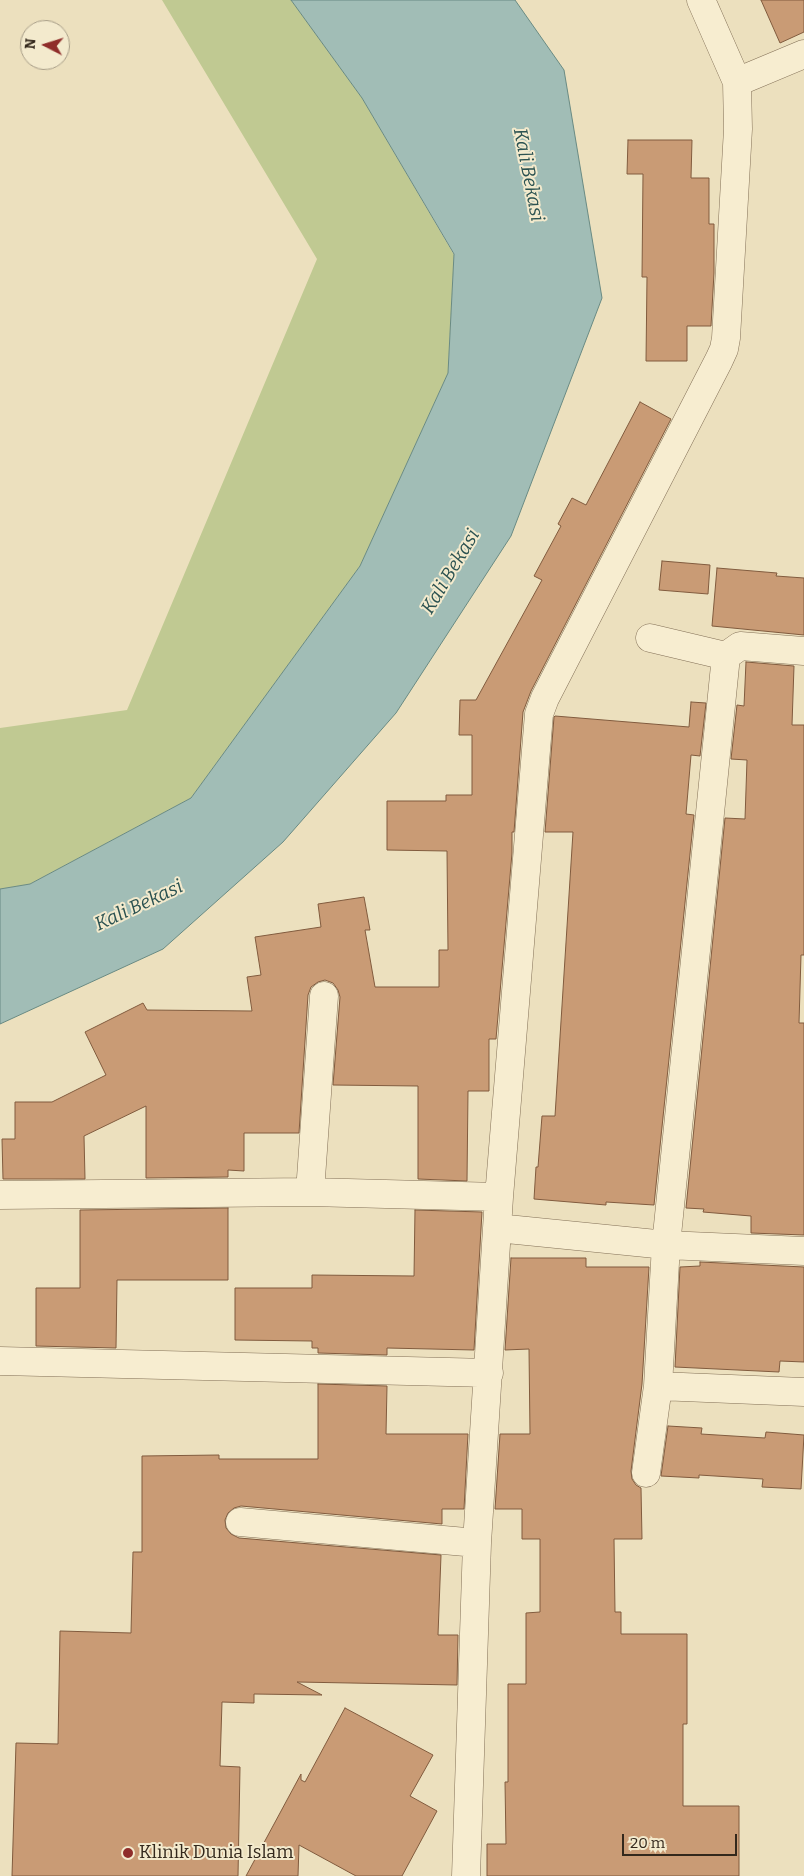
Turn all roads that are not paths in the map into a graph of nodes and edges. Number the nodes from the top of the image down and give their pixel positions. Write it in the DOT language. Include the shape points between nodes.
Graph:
graph roads {
  1 [pos="701,0"];
  2 [pos="804,54"];
  3 [pos="738,82"];
  4 [pos="650,638"];
  5 [pos="804,651"];
  6 [pos="726,656"];
  7 [pos="324,996"];
  8 [pos="310,1192"];
  9 [pos="0,1195"];
  10 [pos="499,1197"];
  11 [pos="497,1228"];
  12 [pos="666,1245"];
  13 [pos="804,1251"];
  14 [pos="0,1361"];
  15 [pos="488,1373"];
  16 [pos="658,1386"];
  17 [pos="804,1392"];
  18 [pos="646,1473"];
  19 [pos="240,1522"];
  20 [pos="477,1543"];
  21 [pos="466,1876"];
  1 -- 3 [label="street"];
  2 -- 3 [label="street"];
  3 -- 10 [label="street" via="724,349 539,714"];
  4 -- 6 [label="street"];
  5 -- 6 [label="street" via="740,646"];
  6 -- 12 [label="street"];
  7 -- 8 [label="street"];
  8 -- 9 [label="street"];
  8 -- 10 [label="street"];
  10 -- 11 [label="street"];
  11 -- 12 [label="street"];
  11 -- 15 [label="street"];
  12 -- 13 [label="street"];
  12 -- 16 [label="street"];
  14 -- 15 [label="street"];
  15 -- 20 [label="street"];
  16 -- 17 [label="street"];
  16 -- 18 [label="street"];
  19 -- 20 [label="street"];
  20 -- 21 [label="street"];
}
